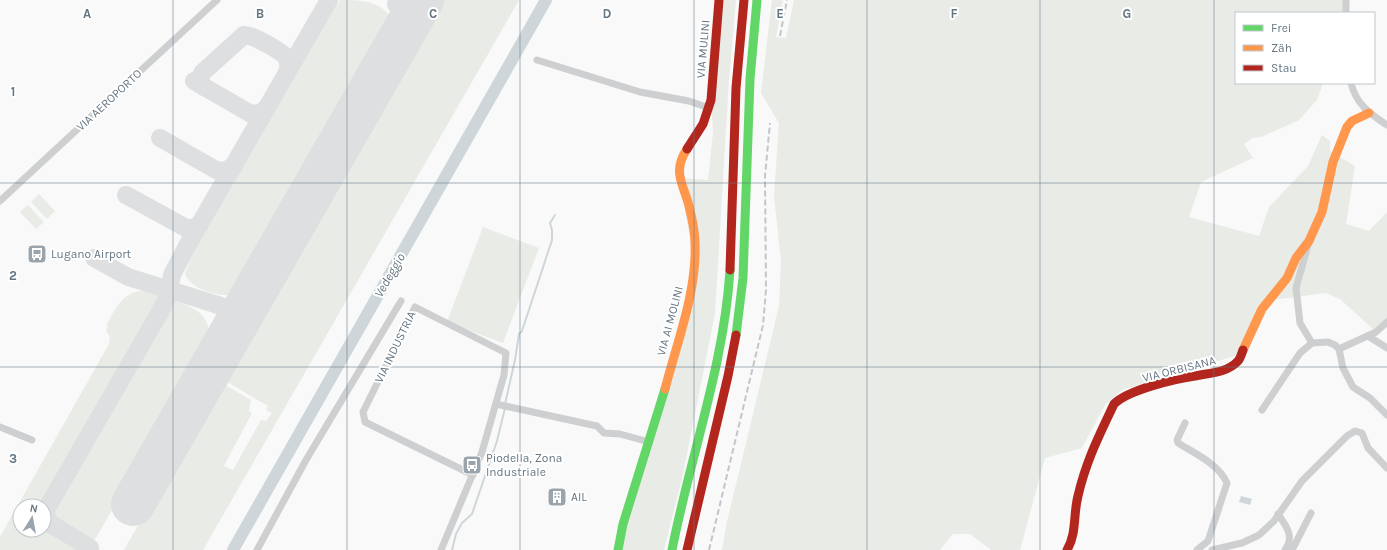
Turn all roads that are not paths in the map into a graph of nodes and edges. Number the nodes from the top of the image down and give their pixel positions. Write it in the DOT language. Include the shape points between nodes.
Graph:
graph roads {
  1 [pos="217,0"];
  2 [pos="719,0"];
  3 [pos="744,0"];
  4 [pos="757,0"];
  5 [pos="1346,0"];
  6 [pos="1346,12"];
  7 [pos="537,60"];
  8 [pos="1351,84"];
  9 [pos="710,104"];
  10 [pos="1368,113"];
  11 [pos="1387,125"];
  12 [pos="0,201"];
  13 [pos="1309,240"];
  14 [pos="401,301"];
  15 [pos="1387,322"];
  16 [pos="1368,336"];
  17 [pos="1312,343"];
  18 [pos="1387,348"];
  19 [pos="1339,350"];
  20 [pos="496,404"];
  21 [pos="1262,410"];
  22 [pos="1387,415"];
  23 [pos="1185,424"];
  24 [pos="0,427"];
  25 [pos="32,440"];
  26 [pos="648,442"];
  27 [pos="1387,468"];
  28 [pos="473,475"];
  29 [pos="1311,513"];
  30 [pos="1278,514"];
  31 [pos="257,550"];
  32 [pos="441,550"];
  33 [pos="618,550"];
  34 [pos="672,550"];
  35 [pos="687,550"];
  36 [pos="1067,550"];
  37 [pos="1197,550"];
  38 [pos="1212,550"];
  39 [pos="1285,550"];
  40 [pos="1292,550"];
  1 -- 12 [label="street, VIA AEROPORTO"];
  2 -- 9 [label="main road, VIA MULINI"];
  3 -- 34 [label="main road" via="736,89 727,311 713,383"];
  4 -- 35 [label="main road" via="749,79 745,227 739,317 725,389"];
  5 -- 6 [label="street"];
  7 -- 9 [label="street" via="640,92"];
  8 -- 10 [label="street"];
  9 -- 26 [label="main road, VIA AI MOLINI" via="703,124 681,158 679,178 689,206 695,242 693,282 662,401"];
  10 -- 11 [label="street"];
  10 -- 13 [label="main road, VIA ORBISANA" via="1352,121 1347,127 1333,162 1322,212"];
  13 -- 17 [label="street" via="1296,294 1300,323"];
  13 -- 36 [label="main road, VIA ORBISANA" via="1286,278 1262,309 1241,356 1234,364 1220,372 1193,376 1134,392 1121,397 1114,404 1088,458 1077,498 1074,540"];
  14 -- 31 [label="street" via="306,460"];
  15 -- 16 [label="street"];
  16 -- 18 [label="street"];
  16 -- 19 [label="street"];
  17 -- 19 [label="street" via="1328,342"];
  17 -- 21 [label="street" via="1293,361"];
  19 -- 22 [label="street" via="1343,368 1353,387 1370,398"];
  20 -- 26 [label="street" via="597,426 604,433 620,434"];
  20 -- 28 [label="street, VIA INDUSTRIA"];
  20 -- 28 [label="street, VIA INDUSTRIA" via="504,375 506,353 415,307 363,412 365,422"];
  23 -- 37 [label="street" via="1177,440 1178,444 1209,463 1227,482 1208,541"];
  24 -- 25 [label="street"];
  26 -- 33 [label="main road, VIA AI MOLINI" via="623,524"];
  27 -- 30 [label="street" via="1368,448 1362,433 1355,432 1347,436 1302,481"];
  28 -- 32 [label="street, VIA INDUSTRIA"];
  29 -- 40 [label="street"];
  30 -- 38 [label="street" via="1255,538"];
  30 -- 39 [label="street" via="1289,532"];
}
